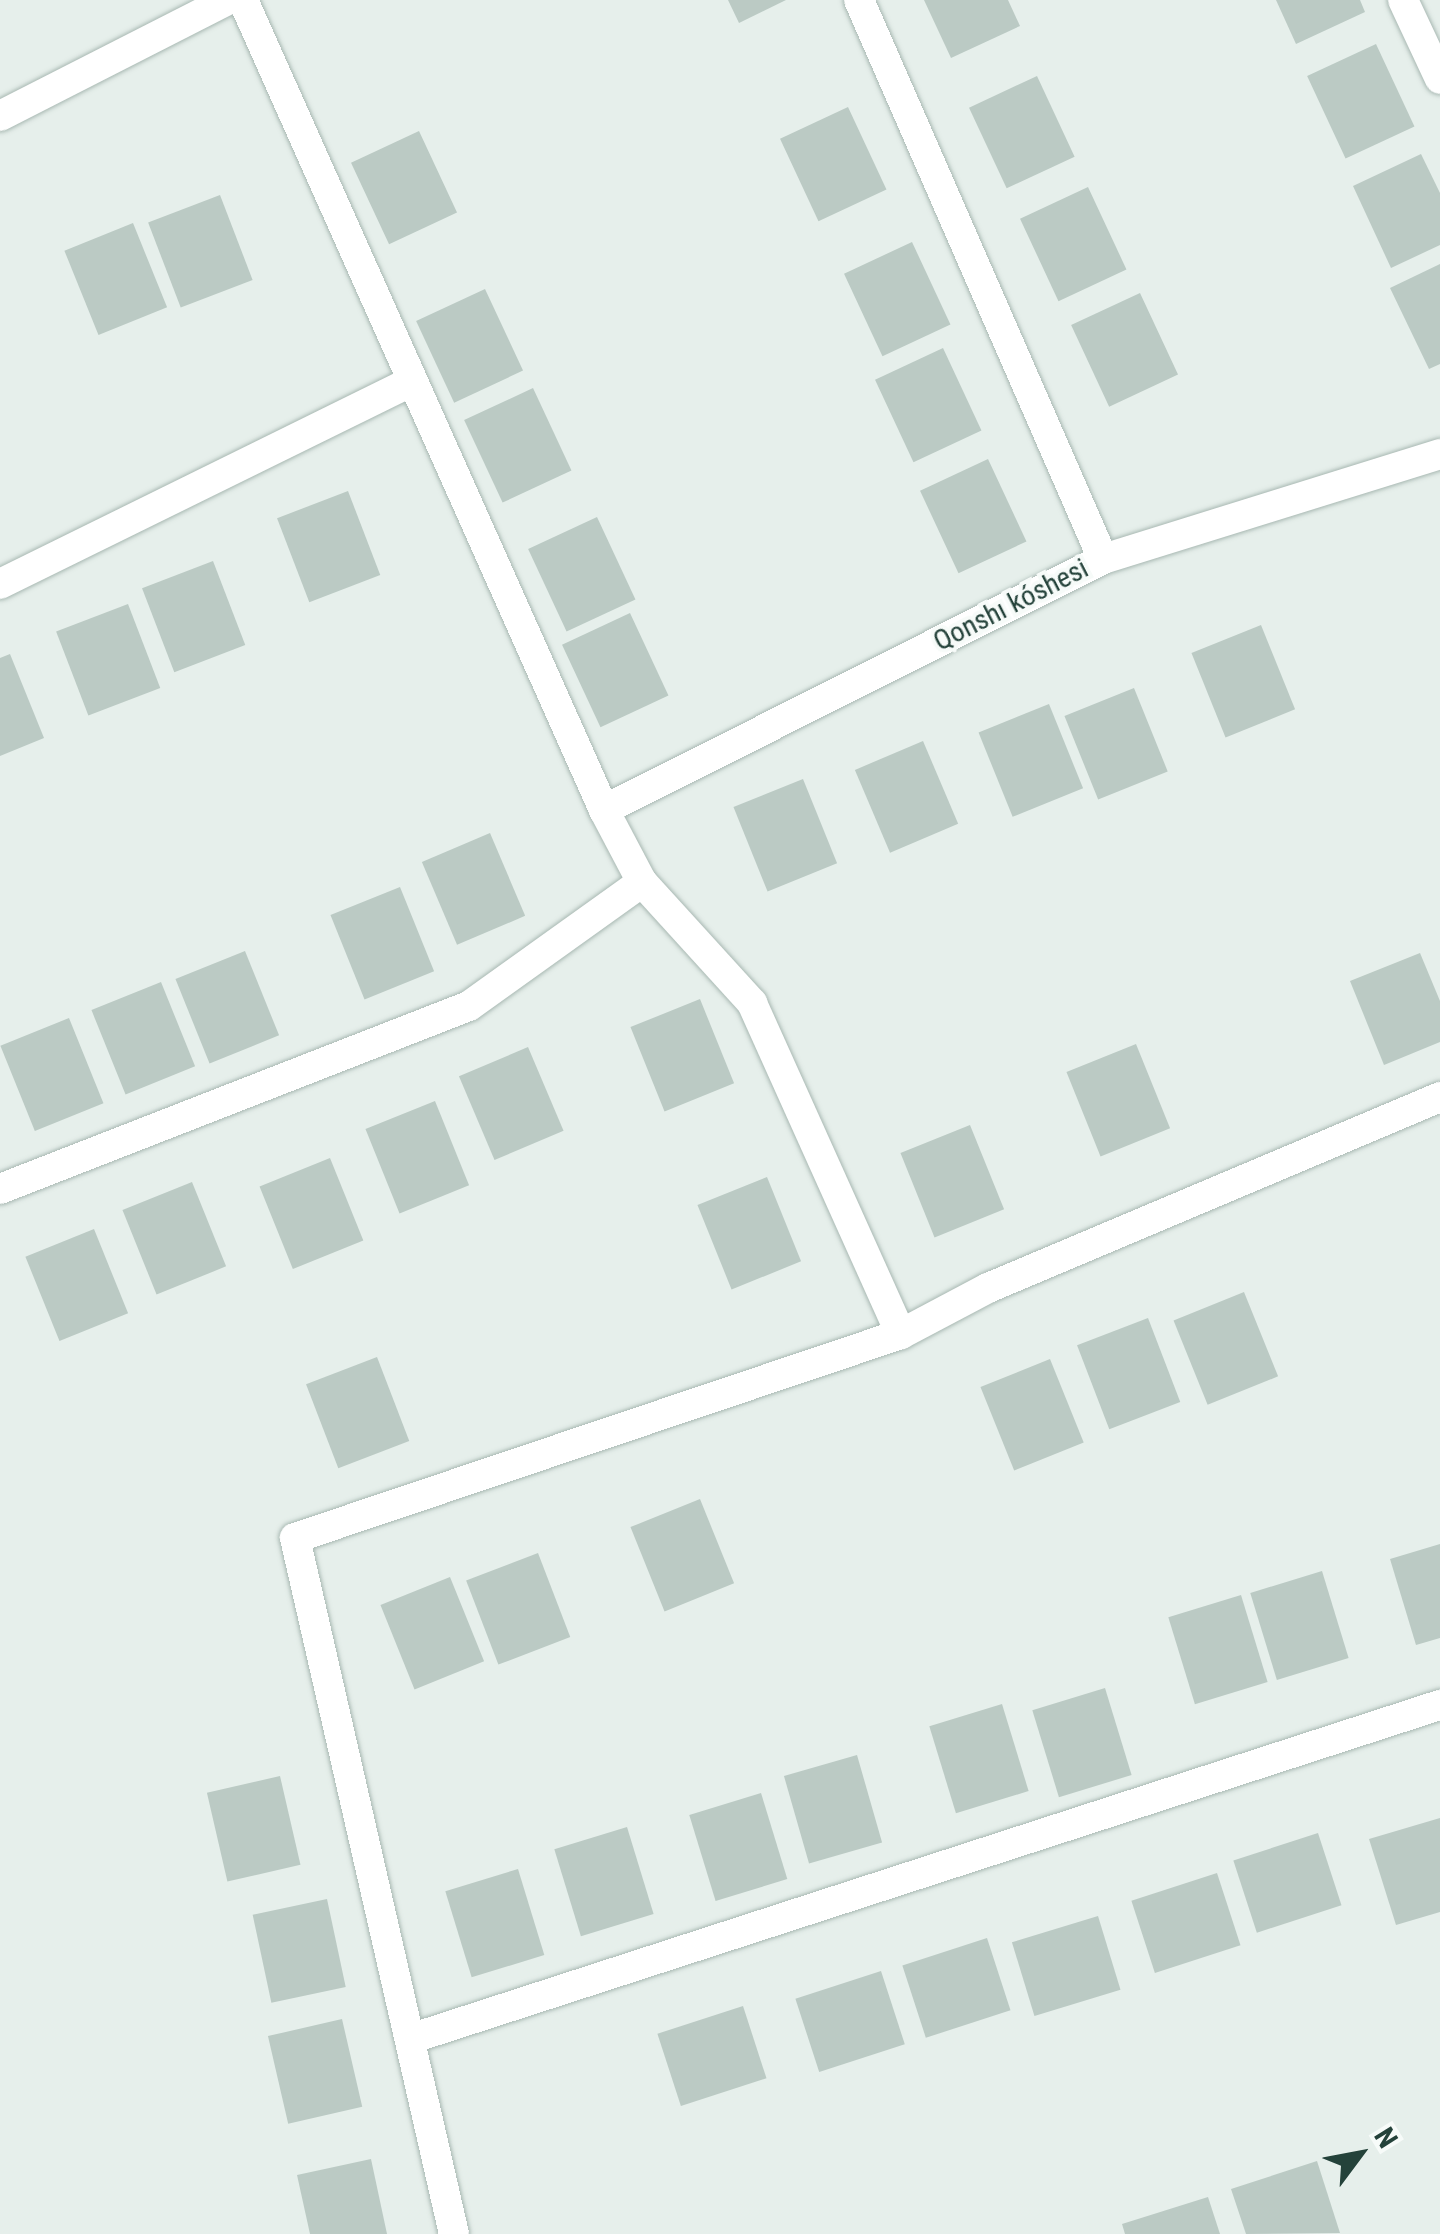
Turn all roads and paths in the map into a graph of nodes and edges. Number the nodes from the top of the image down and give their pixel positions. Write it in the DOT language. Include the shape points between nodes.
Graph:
graph roads {
  1 [pos="228,0"];
  2 [pos="243,0"];
  3 [pos="859,0"];
  4 [pos="1403,0"];
  5 [pos="1440,80"];
  6 [pos="0,116"];
  7 [pos="409,383"];
  8 [pos="1440,454"];
  9 [pos="1103,559"];
  10 [pos="0,584"];
  11 [pos="604,810"];
  12 [pos="642,882"];
  13 [pos="1440,1097"];
  14 [pos="0,1189"];
  15 [pos="901,1334"];
  16 [pos="1440,1706"];
  17 [pos="413,2038"];
  18 [pos="454,2234"];
  1 -- 6 [label="street"];
  2 -- 7 [label="street"];
  3 -- 9 [label="street"];
  4 -- 5 [label="street"];
  7 -- 10 [label="street"];
  7 -- 11 [label="street"];
  8 -- 9 [label="street, Qonshı kóshesi"];
  9 -- 11 [label="street, Qonshı kóshesi"];
  11 -- 12 [label="street"];
  12 -- 14 [label="street" via="469,1006"];
  12 -- 15 [label="street" via="752,1003"];
  13 -- 15 [label="street" via="988,1288"];
  15 -- 17 [label="street" via="295,1538"];
  16 -- 17 [label="street"];
  17 -- 18 [label="street"];
}
